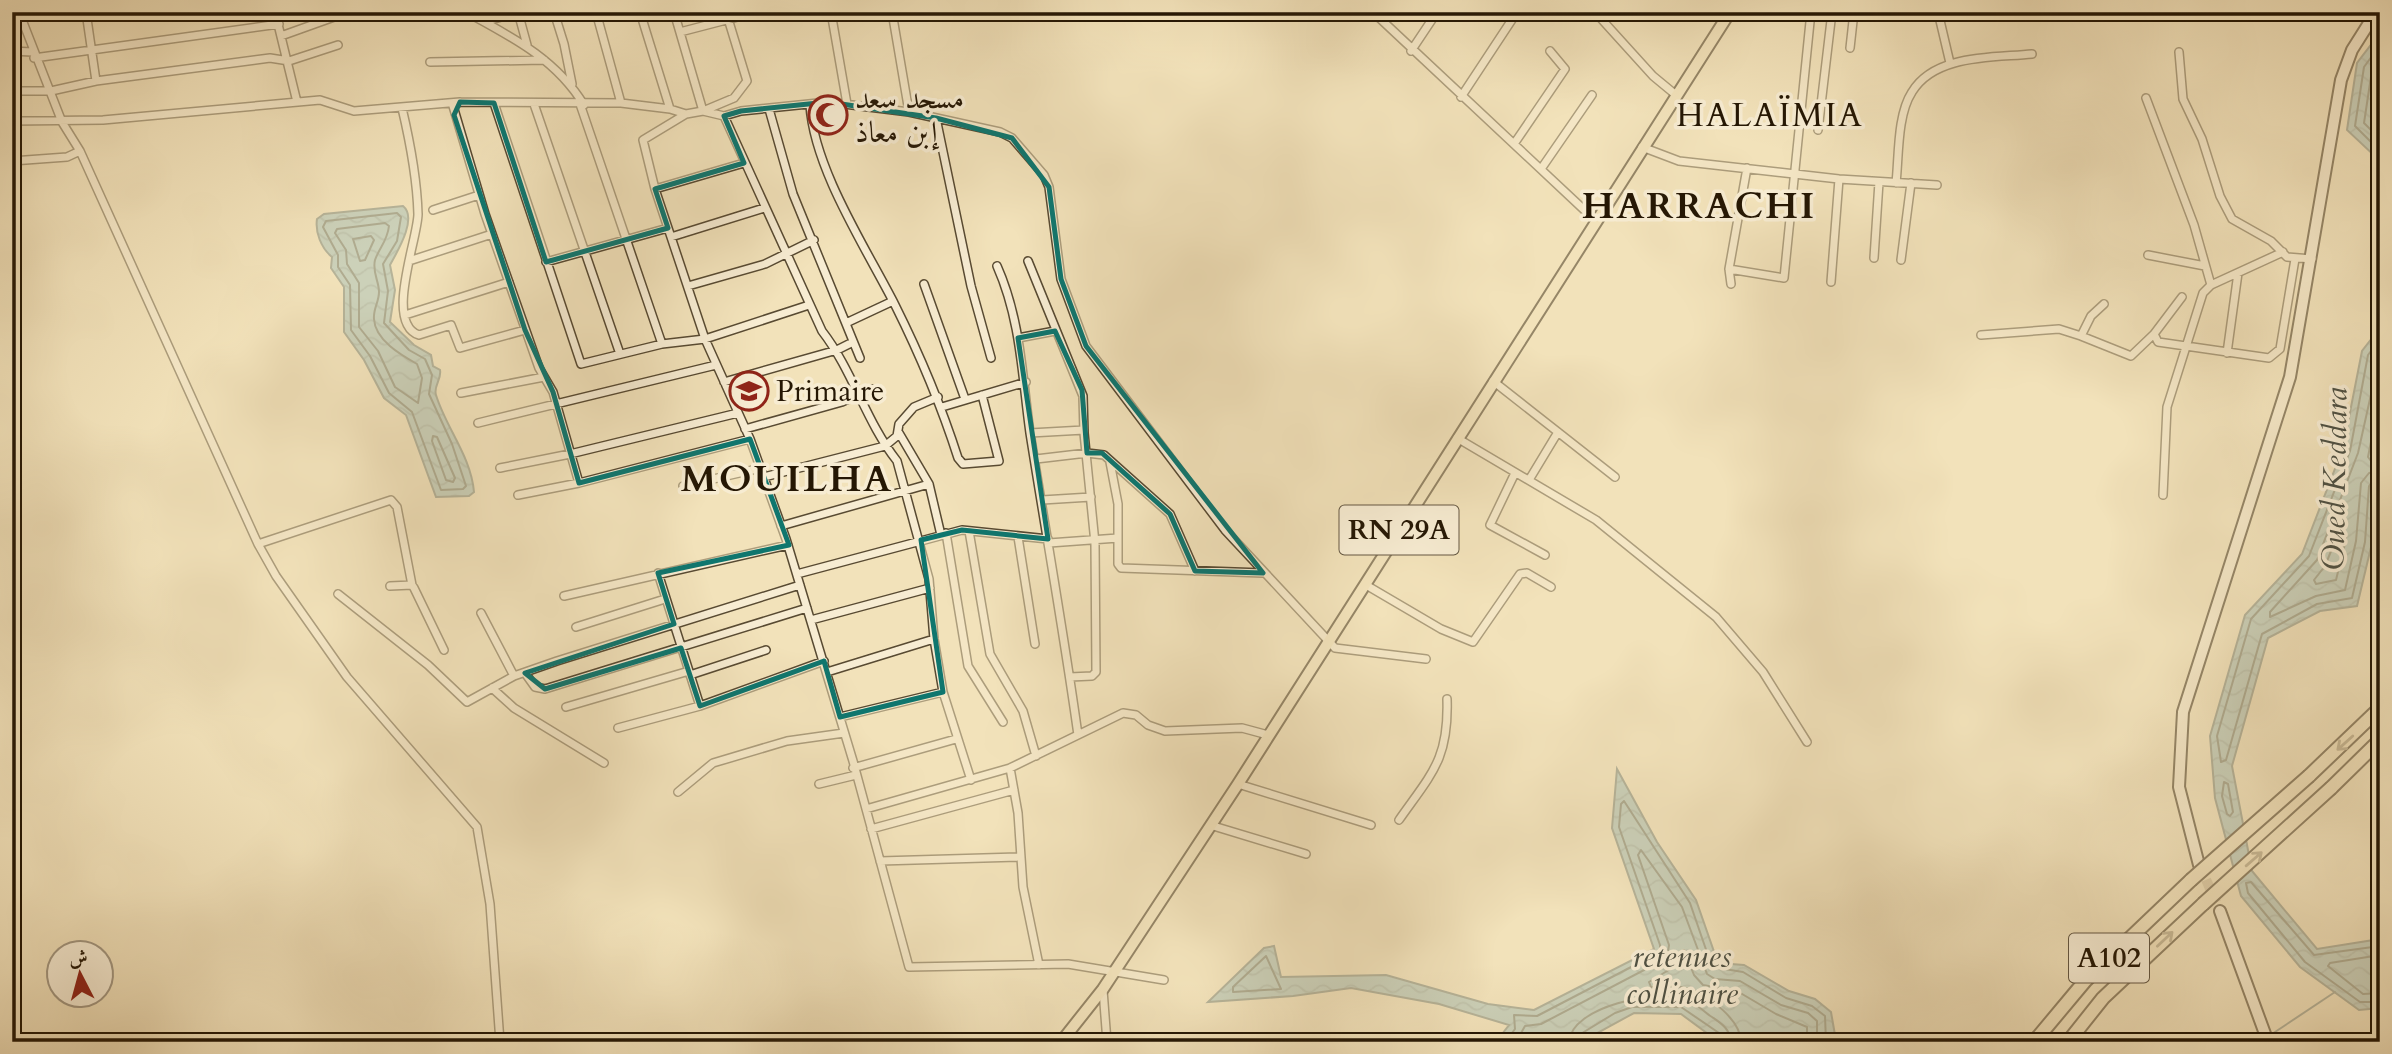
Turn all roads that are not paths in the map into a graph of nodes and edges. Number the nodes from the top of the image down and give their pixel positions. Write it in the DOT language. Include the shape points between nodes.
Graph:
graph roads {
  1 [pos="19,12"];
  2 [pos="86,12"];
  3 [pos="275,12"];
  4 [pos="348,12"];
  5 [pos="466,12"];
  6 [pos="518,12"];
  7 [pos="554,12"];
  8 [pos="596,12"];
  9 [pos="640,12"];
  10 [pos="674,12"];
  11 [pos="757,12"];
  12 [pos="846,12"];
  13 [pos="892,12"];
  14 [pos="1373,12"];
  15 [pos="1437,12"];
  16 [pos="1517,12"];
  17 [pos="1596,12"];
  18 [pos="1811,12"];
  19 [pos="1832,12"];
  20 [pos="1854,12"];
  21 [pos="1938,12"];
  22 [pos="2376,12"];
  23 [pos="831,13"];
  24 [pos="1727,14"];
  25 [pos="727,15"];
  26 [pos="491,20"];
  27 [pos="279,24"];
  28 [pos="680,32"];
  29 [pos="281,36"];
  30 [pos="338,45"];
  31 [pos="527,45"];
  32 [pos="1850,48"];
  33 [pos="12,51"];
  34 [pos="1411,51"];
  35 [pos="1550,51"];
  36 [pos="90,52"];
  37 [pos="2179,52"];
  38 [pos="2032,54"];
  39 [pos="34,55"];
  40 [pos="545,60"];
  41 [pos="289,61"];
  42 [pos="430,62"];
  43 [pos="1950,63"];
  44 [pos="96,81"];
  45 [pos="572,85"];
  46 [pos="12,91"];
  47 [pos="51,91"];
  48 [pos="1592,95"];
  49 [pos="1676,95"];
  50 [pos="1461,97"];
  51 [pos="2146,98"];
  52 [pos="297,102"];
  53 [pos="460,102"];
  54 [pos="494,103"];
  55 [pos="621,103"];
  56 [pos="534,104"];
  57 [pos="582,104"];
  58 [pos="847,104"];
  59 [pos="810,105"];
  60 [pos="401,107"];
  61 [pos="670,109"];
  62 [pos="769,109"];
  63 [pos="703,111"];
  64 [pos="909,113"];
  65 [pos="687,114"];
  66 [pos="724,117"];
  67 [pos="936,118"];
  68 [pos="12,121"];
  69 [pos="62,122"];
  70 [pos="1818,130"];
  71 [pos="1514,144"];
  72 [pos="1642,147"];
  73 [pos="80,151"];
  74 [pos="12,161"];
  75 [pos="744,163"];
  76 [pos="1747,168"];
  77 [pos="1541,169"];
  78 [pos="1792,172"];
  79 [pos="1839,179"];
  80 [pos="1879,182"];
  81 [pos="1896,183"];
  82 [pos="1911,183"];
  83 [pos="1937,185"];
  84 [pos="655,189"];
  85 [pos="479,195"];
  86 [pos="764,208"];
  87 [pos="433,210"];
  88 [pos="1596,221"];
  89 [pos="668,228"];
  90 [pos="492,234"];
  91 [pos="671,237"];
  92 [pos="626,239"];
  93 [pos="814,240"];
  94 [pos="585,251"];
  95 [pos="2283,252"];
  96 [pos="785,254"];
  97 [pos="2148,255"];
  98 [pos="1874,258"];
  99 [pos="2295,259"];
  100 [pos="2312,259"];
  101 [pos="1901,260"];
  102 [pos="409,261"];
  103 [pos="1028,261"];
  104 [pos="546,262"];
  105 [pos="997,266"];
  106 [pos="2206,266"];
  107 [pos="1729,269"];
  108 [pos="2238,273"];
  109 [pos="509,282"];
  110 [pos="1831,282"];
  111 [pos="924,284"];
  112 [pos="1731,284"];
  113 [pos="2211,285"];
  114 [pos="688,286"];
  115 [pos="2182,297"];
  116 [pos="893,300"];
  117 [pos="2104,304"];
  118 [pos="809,305"];
  119 [pos="405,315"];
  120 [pos="846,323"];
  121 [pos="525,330"];
  122 [pos="1055,331"];
  123 [pos="2154,334"];
  124 [pos="1980,335"];
  125 [pos="2081,336"];
  126 [pos="1018,338"];
  127 [pos="705,339"];
  128 [pos="853,342"];
  129 [pos="662,344"];
  130 [pos="2183,346"];
  131 [pos="836,350"];
  132 [pos="2227,353"];
  133 [pos="620,354"];
  134 [pos="860,358"];
  135 [pos="991,358"];
  136 [pos="716,365"];
  137 [pos="544,377"];
  138 [pos="1493,381"];
  139 [pos="724,382"];
  140 [pos="1026,382"];
  141 [pos="871,389"];
  142 [pos="461,393"];
  143 [pos="861,395"];
  144 [pos="982,395"];
  145 [pos="938,397"];
  146 [pos="965,399"];
  147 [pos="556,404"];
  148 [pos="942,407"];
  149 [pos="738,413"];
  150 [pos="478,423"];
  151 [pos="745,429"];
  152 [pos="1084,430"];
  153 [pos="1030,432"];
  154 [pos="1558,432"];
  155 [pos="899,433"];
  156 [pos="1457,438"];
  157 [pos="750,439"];
  158 [pos="885,446"];
  159 [pos="1087,453"];
  160 [pos="570,454"];
  161 [pos="1036,459"];
  162 [pos="1110,462"];
  163 [pos="500,468"];
  164 [pos="761,468"];
  165 [pos="1515,473"];
  166 [pos="764,477"];
  167 [pos="1615,477"];
  168 [pos="1529,480"];
  169 [pos="579,483"];
  170 [pos="929,484"];
  171 [pos="683,486"];
  172 [pos="906,489"];
  173 [pos="518,495"];
  174 [pos="2163,495"];
  175 [pos="1091,497"];
  176 [pos="1042,500"];
  177 [pos="781,526"];
  178 [pos="969,531"];
  179 [pos="944,534"];
  180 [pos="1018,537"];
  181 [pos="1118,538"];
  182 [pos="921,540"];
  183 [pos="1094,540"];
  184 [pos="1049,541"];
  185 [pos="258,544"];
  186 [pos="788,545"];
  187 [pos="1545,555"];
  188 [pos="1195,571"];
  189 [pos="658,573"];
  190 [pos="1263,573"];
  191 [pos="797,574"];
  192 [pos="800,584"];
  193 [pos="412,585"];
  194 [pos="1366,585"];
  195 [pos="390,586"];
  196 [pos="1552,587"];
  197 [pos="930,588"];
  198 [pos="338,594"];
  199 [pos="564,596"];
  200 [pos="665,599"];
  201 [pos="807,608"];
  202 [pos="481,612"];
  203 [pos="811,620"];
  204 [pos="674,624"];
  205 [pos="576,627"];
  206 [pos="934,639"];
  207 [pos="1329,643"];
  208 [pos="1035,644"];
  209 [pos="681,648"];
  210 [pos="444,650"];
  211 [pos="766,650"];
  212 [pos="1426,659"];
  213 [pos="824,662"];
  214 [pos="827,672"];
  215 [pos="525,673"];
  216 [pos="689,673"];
  217 [pos="514,676"];
  218 [pos="1070,677"];
  219 [pos="492,688"];
  220 [pos="943,692"];
  221 [pos="1447,699"];
  222 [pos="700,706"];
  223 [pos="566,707"];
  224 [pos="2380,708"];
  225 [pos="840,718"];
  226 [pos="1003,722"];
  227 [pos="618,728"];
  228 [pos="844,733"];
  229 [pos="1078,734"];
  230 [pos="1268,735"];
  231 [pos="956,738"];
  232 [pos="2380,740"];
  233 [pos="1807,742"];
  234 [pos="1036,755"];
  235 [pos="604,762"];
  236 [pos="1010,768"];
  237 [pos="855,771"];
  238 [pos="971,780"];
  239 [pos="820,784"];
  240 [pos="1238,784"];
  241 [pos="1014,790"];
  242 [pos="678,792"];
  243 [pos="866,809"];
  244 [pos="1399,820"];
  245 [pos="1210,825"];
  246 [pos="1371,825"];
  247 [pos="871,829"];
  248 [pos="1306,855"];
  249 [pos="1020,857"];
  250 [pos="880,861"];
  251 [pos="2199,864"];
  252 [pos="2220,911"];
  253 [pos="1039,965"];
  254 [pos="1116,970"];
  255 [pos="1164,980"];
  256 [pos="1103,989"];
  257 [pos="500,1042"];
  258 [pos="1061,1042"];
  259 [pos="1107,1042"];
  260 [pos="2034,1042"];
  261 [pos="2068,1042"];
  262 [pos="2269,1042"];
  1 -- 39 [label="street"];
  2 -- 36 [label="street"];
  3 -- 27 [label="street"];
  4 -- 29 [label="street"];
  5 -- 26 [label="street"];
  6 -- 26 [label="street"];
  6 -- 31 [label="street"];
  7 -- 45 [label="street"];
  8 -- 55 [label="street"];
  9 -- 61 [label="street"];
  10 -- 28 [label="street"];
  11 -- 25 [label="street"];
  12 -- 23 [label="street"];
  13 -- 64 [label="street"];
  14 -- 34 [label="street"];
  15 -- 34 [label="street"];
  16 -- 50 [label="street"];
  17 -- 49 [label="street"];
  18 -- 78 [label="street"];
  19 -- 70 [label="street"];
  20 -- 32 [label="street"];
  21 -- 43 [label="street"];
  22 -- 100 [label="main road" via="2352,50 2341,80"];
  23 -- 58 [label="street"];
  24 -- 49 [label="main road, RN 29A"];
  25 -- 28 [label="street"];
  25 -- 63 [label="street" via="747,81 734,98"];
  26 -- 31 [label="street"];
  27 -- 29 [label="street"];
  27 -- 36 [label="street"];
  28 -- 63 [label="street"];
  29 -- 41 [label="street"];
  30 -- 41 [label="street"];
  31 -- 40 [label="street"];
  33 -- 39 [label="street"];
  34 -- 50 [label="street"];
  35 -- 71 [label="street" via="1565,69"];
  36 -- 39 [label="street"];
  36 -- 44 [label="street"];
  37 -- 95 [label="street" via="2183,99 2224,206 2238,224"];
  38 -- 43 [label="street"];
  39 -- 47 [label="street"];
  40 -- 42 [label="street"];
  40 -- 45 [label="street"];
  41 -- 44 [label="street" via="270,58"];
  41 -- 52 [label="street"];
  43 -- 81 [label="street" via="1912,92 1903,120"];
  44 -- 47 [label="street"];
  45 -- 57 [label="street"];
  46 -- 47 [label="street"];
  47 -- 69 [label="street"];
  48 -- 77 [label="street"];
  49 -- 72 [label="main road, RN 29A"];
  50 -- 71 [label="street"];
  51 -- 106 [label="street"];
  52 -- 60 [label="street" via="320,100 354,111"];
  52 -- 69 [label="street"];
  53 -- 54 [label="street"];
  53 -- 60 [label="street"];
  53 -- 85 [label="street" via="453,106 454,115"];
  54 -- 56 [label="street"];
  54 -- 104 [label="street"];
  55 -- 57 [label="street"];
  55 -- 61 [label="street"];
  56 -- 57 [label="street"];
  56 -- 94 [label="street"];
  57 -- 92 [label="street"];
  58 -- 59 [label="street"];
  58 -- 64 [label="street"];
  59 -- 62 [label="street"];
  59 -- 116 [label="street" via="817,143"];
  60 -- 102 [label="street" via="412,152 418,214"];
  61 -- 65 [label="street"];
  62 -- 66 [label="street"];
  62 -- 93 [label="street" via="782,162"];
  63 -- 65 [label="street"];
  63 -- 66 [label="street"];
  64 -- 67 [label="street"];
  65 -- 84 [label="street" via="643,140"];
  66 -- 75 [label="street"];
  67 -- 135 [label="street"];
  67 -- 190 [label="street" via="1012,138 1044,175 1061,279 1086,346 1225,530"];
  68 -- 69 [label="street"];
  69 -- 73 [label="street"];
  71 -- 77 [label="street"];
  72 -- 76 [label="street" via="1679,161"];
  72 -- 88 [label="main road, RN 29A"];
  73 -- 74 [label="street" via="67,157"];
  73 -- 185 [label="street"];
  75 -- 84 [label="street"];
  75 -- 86 [label="street"];
  76 -- 78 [label="street"];
  76 -- 107 [label="street"];
  77 -- 88 [label="street"];
  78 -- 79 [label="street"];
  78 -- 107 [label="street" via="1784,278"];
  79 -- 80 [label="street"];
  79 -- 110 [label="street"];
  80 -- 81 [label="street"];
  80 -- 98 [label="street"];
  81 -- 82 [label="street"];
  82 -- 83 [label="street"];
  82 -- 101 [label="street"];
  84 -- 89 [label="street"];
  85 -- 87 [label="street"];
  85 -- 90 [label="street"];
  86 -- 91 [label="street"];
  86 -- 96 [label="street"];
  88 -- 138 [label="main road, RN 29A"];
  89 -- 91 [label="street"];
  89 -- 92 [label="street"];
  90 -- 102 [label="street"];
  90 -- 109 [label="street"];
  91 -- 114 [label="street"];
  92 -- 94 [label="street"];
  92 -- 129 [label="street"];
  93 -- 96 [label="street"];
  93 -- 120 [label="street"];
  94 -- 104 [label="street"];
  94 -- 133 [label="street"];
  95 -- 99 [label="street"];
  95 -- 108 [label="street"];
  96 -- 114 [label="street"];
  96 -- 118 [label="street"];
  97 -- 106 [label="street"];
  99 -- 100 [label="street"];
  99 -- 132 [label="street" via="2276,354 2263,358"];
  100 -- 251 [label="main road" via="2290,377 2183,712 2179,787"];
  102 -- 119 [label="street" via="404,280"];
  103 -- 122 [label="street"];
  104 -- 133 [label="street" via="578,361"];
  105 -- 126 [label="street"];
  106 -- 113 [label="street"];
  107 -- 112 [label="street"];
  108 -- 113 [label="street"];
  108 -- 132 [label="street"];
  109 -- 119 [label="street"];
  109 -- 121 [label="street"];
  111 -- 146 [label="street"];
  113 -- 130 [label="street" via="2203,293"];
  114 -- 127 [label="street"];
  115 -- 123 [label="street"];
  116 -- 120 [label="street"];
  116 -- 145 [label="street"];
  117 -- 125 [label="street" via="2091,316"];
  118 -- 127 [label="street"];
  118 -- 131 [label="street"];
  119 -- 121 [label="street" via="414,334 451,325 460,348"];
  120 -- 128 [label="street"];
  121 -- 137 [label="street"];
  122 -- 126 [label="street"];
  122 -- 152 [label="street" via="1082,390"];
  123 -- 125 [label="street" via="2131,356"];
  123 -- 130 [label="street" via="2158,342"];
  124 -- 125 [label="street" via="2059,329"];
  126 -- 140 [label="street"];
  127 -- 129 [label="street"];
  127 -- 136 [label="street"];
  128 -- 131 [label="street"];
  128 -- 134 [label="street"];
  129 -- 133 [label="street"];
  130 -- 132 [label="street"];
  130 -- 174 [label="street" via="2165,416"];
  131 -- 139 [label="street"];
  131 -- 143 [label="street"];
  136 -- 139 [label="street"];
  136 -- 147 [label="street"];
  137 -- 142 [label="street"];
  137 -- 147 [label="street"];
  138 -- 154 [label="street"];
  138 -- 156 [label="main road, RN 29A"];
  139 -- 149 [label="street"];
  140 -- 144 [label="street"];
  140 -- 153 [label="street"];
  141 -- 143 [label="street"];
  143 -- 151 [label="street"];
  143 -- 158 [label="street"];
  144 -- 146 [label="street"];
  144 -- 148 [label="street" via="998,462 961,463"];
  145 -- 148 [label="street"];
  145 -- 155 [label="street" via="914,407 898,426"];
  146 -- 148 [label="street"];
  147 -- 150 [label="street"];
  147 -- 160 [label="street"];
  149 -- 151 [label="street"];
  149 -- 160 [label="street"];
  151 -- 157 [label="street"];
  152 -- 153 [label="street"];
  152 -- 159 [label="street"];
  153 -- 161 [label="street"];
  154 -- 167 [label="street"];
  154 -- 168 [label="street"];
  155 -- 158 [label="street"];
  155 -- 170 [label="street"];
  156 -- 165 [label="street"];
  156 -- 194 [label="main road, RN 29A"];
  157 -- 164 [label="street"];
  157 -- 169 [label="street"];
  158 -- 166 [label="street"];
  158 -- 172 [label="street" via="897,461"];
  159 -- 161 [label="street"];
  159 -- 162 [label="street" via="1100,453"];
  159 -- 175 [label="street"];
  160 -- 163 [label="street"];
  160 -- 169 [label="street"];
  161 -- 176 [label="street"];
  162 -- 181 [label="street" via="1118,504"];
  162 -- 188 [label="street" via="1170,514"];
  164 -- 166 [label="street"];
  164 -- 171 [label="street"];
  165 -- 168 [label="street"];
  165 -- 187 [label="street" via="1490,525"];
  166 -- 177 [label="street"];
  168 -- 233 [label="street" via="1612,531 1716,617 1763,672"];
  169 -- 173 [label="street"];
  170 -- 172 [label="street"];
  170 -- 179 [label="street"];
  172 -- 177 [label="street"];
  172 -- 182 [label="street"];
  175 -- 176 [label="street"];
  175 -- 183 [label="street"];
  176 -- 184 [label="street"];
  177 -- 186 [label="street"];
  178 -- 179 [label="street"];
  178 -- 180 [label="street"];
  178 -- 234 [label="street" via="990,654 1023,711"];
  179 -- 182 [label="street"];
  179 -- 226 [label="street" via="968,666"];
  180 -- 184 [label="street"];
  180 -- 208 [label="street"];
  181 -- 183 [label="street"];
  181 -- 188 [label="street" via="1121,568"];
  182 -- 191 [label="street"];
  182 -- 197 [label="street"];
  183 -- 184 [label="street"];
  183 -- 218 [label="street" via="1096,672"];
  184 -- 218 [label="street"];
  185 -- 193 [label="street" via="391,500 397,507"];
  185 -- 257 [label="street" via="347,677 477,827 490,904"];
  186 -- 189 [label="street"];
  186 -- 191 [label="street"];
  188 -- 190 [label="street"];
  189 -- 199 [label="street"];
  189 -- 200 [label="street"];
  190 -- 207 [label="street"];
  191 -- 192 [label="street"];
  192 -- 201 [label="street"];
  192 -- 204 [label="street"];
  193 -- 195 [label="street"];
  193 -- 210 [label="street"];
  194 -- 196 [label="street" via="1441,629 1473,642 1520,574 1527,573"];
  194 -- 207 [label="main road, RN 29A"];
  197 -- 203 [label="street"];
  197 -- 206 [label="street"];
  198 -- 219 [label="street" via="428,665 463,700 472,701"];
  200 -- 204 [label="street"];
  200 -- 205 [label="street"];
  201 -- 203 [label="street"];
  201 -- 209 [label="street"];
  202 -- 217 [label="street"];
  203 -- 213 [label="street"];
  204 -- 209 [label="street"];
  204 -- 215 [label="street"];
  206 -- 214 [label="street"];
  206 -- 220 [label="street"];
  207 -- 212 [label="street" via="1335,648"];
  207 -- 230 [label="main road, RN 29A"];
  209 -- 215 [label="street" via="545,689 535,687"];
  209 -- 216 [label="street"];
  211 -- 216 [label="street"];
  213 -- 214 [label="street"];
  213 -- 222 [label="street"];
  214 -- 225 [label="street"];
  215 -- 217 [label="street"];
  216 -- 222 [label="street"];
  216 -- 223 [label="street"];
  217 -- 219 [label="street"];
  218 -- 229 [label="street"];
  219 -- 235 [label="street" via="514,708"];
  220 -- 225 [label="street"];
  220 -- 231 [label="street"];
  221 -- 244 [label="street" via="1446,747"];
  222 -- 227 [label="street"];
  224 -- 260 [label="highway, A102, one-way, bridge" via="2085,981"];
  225 -- 228 [label="street"];
  228 -- 237 [label="street"];
  228 -- 242 [label="street" via="787,741 713,763"];
  229 -- 230 [label="street" via="1123,713 1166,731 1242,728"];
  229 -- 234 [label="street"];
  230 -- 240 [label="main road, RN 29A"];
  231 -- 237 [label="street"];
  231 -- 238 [label="street"];
  261 -- 232 [label="highway, A102, one-way, bridge" via="2103,998"];
  234 -- 236 [label="street"];
  236 -- 238 [label="street"];
  236 -- 241 [label="street"];
  237 -- 239 [label="street"];
  237 -- 243 [label="street"];
  238 -- 243 [label="street"];
  240 -- 245 [label="main road, RN 29A"];
  240 -- 246 [label="street"];
  241 -- 247 [label="street"];
  241 -- 249 [label="street"];
  243 -- 247 [label="street"];
  245 -- 248 [label="street"];
  245 -- 254 [label="main road, RN 29A"];
  247 -- 250 [label="street"];
  249 -- 250 [label="street"];
  249 -- 253 [label="street"];
  250 -- 253 [label="street" via="909,967"];
  252 -- 262 [label="main road"];
  253 -- 254 [label="street"];
  254 -- 255 [label="street"];
  254 -- 256 [label="main road, RN 29A"];
  256 -- 258 [label="main road, RN 29A"];
  256 -- 259 [label="street"];
}
